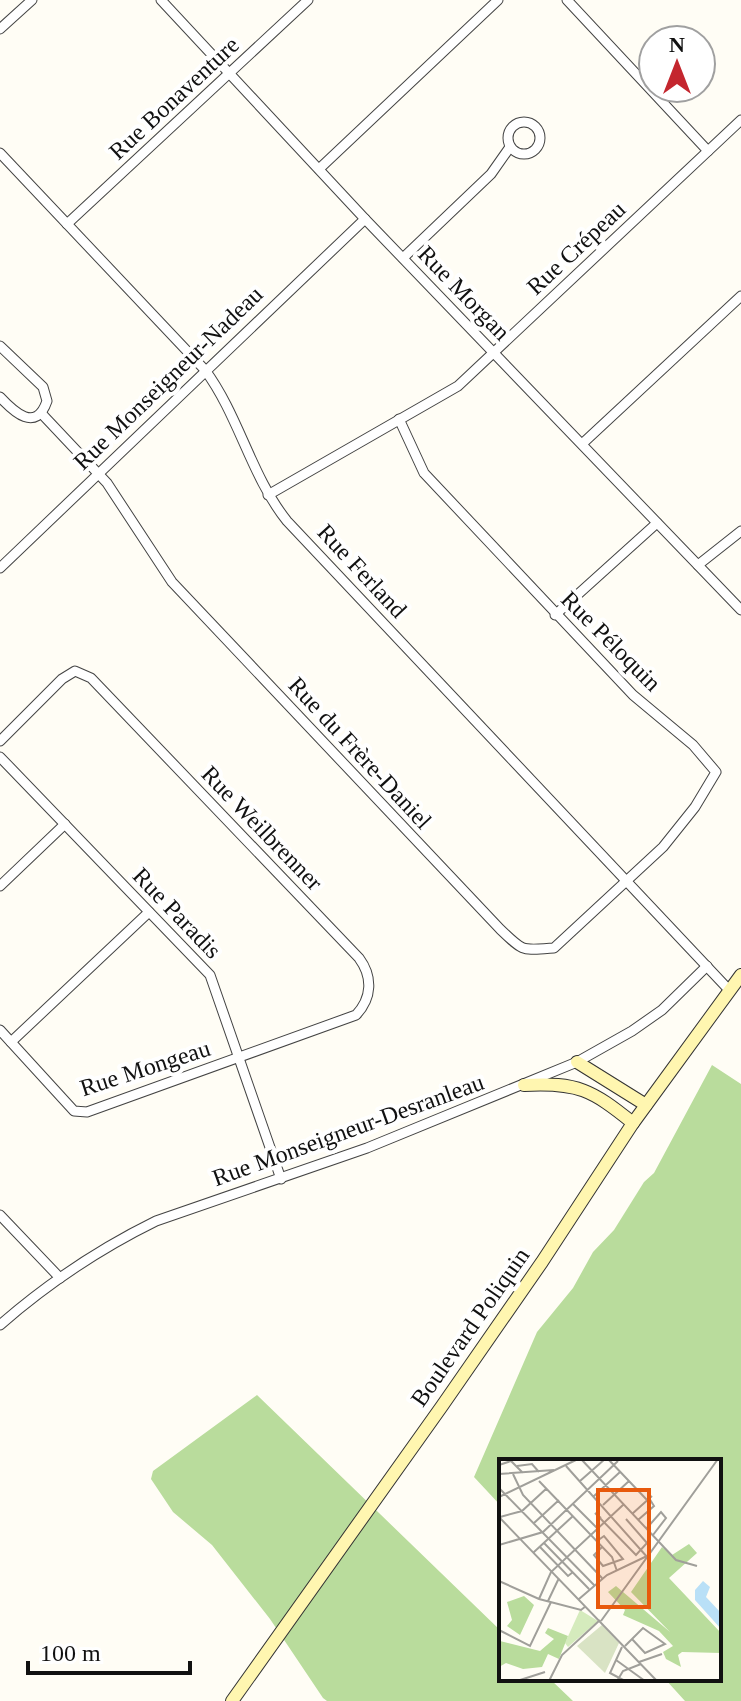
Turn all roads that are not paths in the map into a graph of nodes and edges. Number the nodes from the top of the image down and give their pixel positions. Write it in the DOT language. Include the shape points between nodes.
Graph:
graph roads {
  1 [pos="32,0"];
  2 [pos="161,0"];
  3 [pos="308,0"];
  4 [pos="498,0"];
  5 [pos="567,0"];
  6 [pos="0,29"];
  7 [pos="230,74"];
  8 [pos="739,126"];
  9 [pos="510,147"];
  10 [pos="708,151"];
  11 [pos="0,153"];
  12 [pos="319,169"];
  13 [pos="365,219"];
  14 [pos="67,224"];
  15 [pos="403,258"];
  16 [pos="741,296"];
  17 [pos="0,346"];
  18 [pos="493,352"];
  19 [pos="205,370"];
  20 [pos="0,397"];
  21 [pos="41,413"];
  22 [pos="399,419"];
  23 [pos="582,444"];
  24 [pos="99,473"];
  25 [pos="268,495"];
  26 [pos="657,523"];
  27 [pos="741,531"];
  28 [pos="698,565"];
  29 [pos="0,568"];
  30 [pos="741,610"];
  31 [pos="555,615"];
  32 [pos="0,741"];
  33 [pos="0,757"];
  34 [pos="65,824"];
  35 [pos="627,883"];
  36 [pos="0,886"];
  37 [pos="149,912"];
  38 [pos="707,966"];
  39 [pos="741,975"];
  40 [pos="730,991"];
  41 [pos="0,1030"];
  42 [pos="11,1042"];
  43 [pos="241,1058"];
  44 [pos="577,1062"];
  45 [pos="524,1085"];
  46 [pos="594,1094"];
  47 [pos="646,1105"];
  48 [pos="633,1123"];
  49 [pos="281,1179"];
  50 [pos="0,1215"];
  51 [pos="60,1278"];
  52 [pos="0,1325"];
  53 [pos="232,1701"];
  1 -- 6 [label="street"];
  2 -- 7 [label="street, Rue Morgan"];
  3 -- 7 [label="street, Rue Bonaventure"];
  4 -- 12 [label="street"];
  5 -- 10 [label="street"];
  7 -- 12 [label="street, Rue Morgan"];
  7 -- 14 [label="street, Rue Bonaventure"];
  8 -- 10 [label="street, Rue Crépeau"];
  9 -- 15 [label="street" via="491,174"];
  10 -- 18 [label="street, Rue Crépeau"];
  11 -- 14 [label="street, Rue Ferland"];
  12 -- 13 [label="street, Rue Morgan"];
  13 -- 15 [label="street, Rue Morgan"];
  13 -- 19 [label="street, Rue Monseigneur-Nadeau"];
  14 -- 19 [label="street, Rue Ferland"];
  15 -- 18 [label="street, Rue Morgan"];
  16 -- 23 [label="street"];
  17 -- 21 [label="street" via="43,387 47,401"];
  18 -- 22 [label="street, Rue Crépeau" via="458,386"];
  18 -- 23 [label="street, Rue Morgan"];
  19 -- 24 [label="street, Rue Monseigneur-Nadeau"];
  19 -- 25 [label="street, Rue Ferland" via="221,391"];
  20 -- 21 [label="street" via="19,415"];
  21 -- 24 [label="street, Rue du Frère-Daniel"];
  22 -- 25 [label="street, Rue Crépeau"];
  22 -- 31 [label="street, Rue Péloquin" via="424,473"];
  23 -- 26 [label="street, Rue Morgan"];
  24 -- 29 [label="street, Rue Monseigneur-Nadeau"];
  24 -- 35 [label="street, Rue du Frère-Daniel" via="172,582 519,948 554,948"];
  25 -- 35 [label="street, Rue Ferland"];
  26 -- 28 [label="street, Rue Morgan"];
  26 -- 31 [label="street"];
  27 -- 28 [label="street"];
  28 -- 30 [label="street, Rue Morgan"];
  31 -- 35 [label="street, Rue Péloquin" via="716,772 671,839"];
  32 -- 43 [label="street, Rue Weilbrenner" via="62,679 75,671 91,678 367,969 366,1005 356,1015"];
  33 -- 34 [label="street, Rue Paradis"];
  34 -- 36 [label="street"];
  34 -- 37 [label="street, Rue Paradis"];
  35 -- 38 [label="street, Rue Ferland"];
  37 -- 42 [label="street"];
  37 -- 43 [label="street, Rue Paradis" via="210,975"];
  38 -- 40 [label="street, Rue Ferland"];
  38 -- 44 [label="street, Rue Monseigneur-Desranleau" via="662,1010"];
  39 -- 40 [label="street, Boulevard Poliquin"];
  40 -- 47 [label="street, Boulevard Poliquin"];
  41 -- 42 [label="street, Rue Mongeau"];
  42 -- 43 [label="street, Rue Mongeau" via="74,1111 87,1112"];
  43 -- 49 [label="street, Rue Paradis"];
  44 -- 45 [label="street, Rue Monseigneur-Desranleau"];
  44 -- 46 [label="street"];
  44 -- 47 [label="street"];
  45 -- 46 [label="street" via="562,1084"];
  45 -- 49 [label="street, Rue Monseigneur-Desranleau"];
  46 -- 48 [label="street"];
  47 -- 48 [label="street, Boulevard Poliquin"];
  48 -- 53 [label="street, Boulevard Poliquin" via="434,1418"];
  49 -- 51 [label="street, Rue Monseigneur-Desranleau" via="156,1221"];
  50 -- 51 [label="street"];
  51 -- 52 [label="street, Rue Monseigneur-Desranleau"];
}
